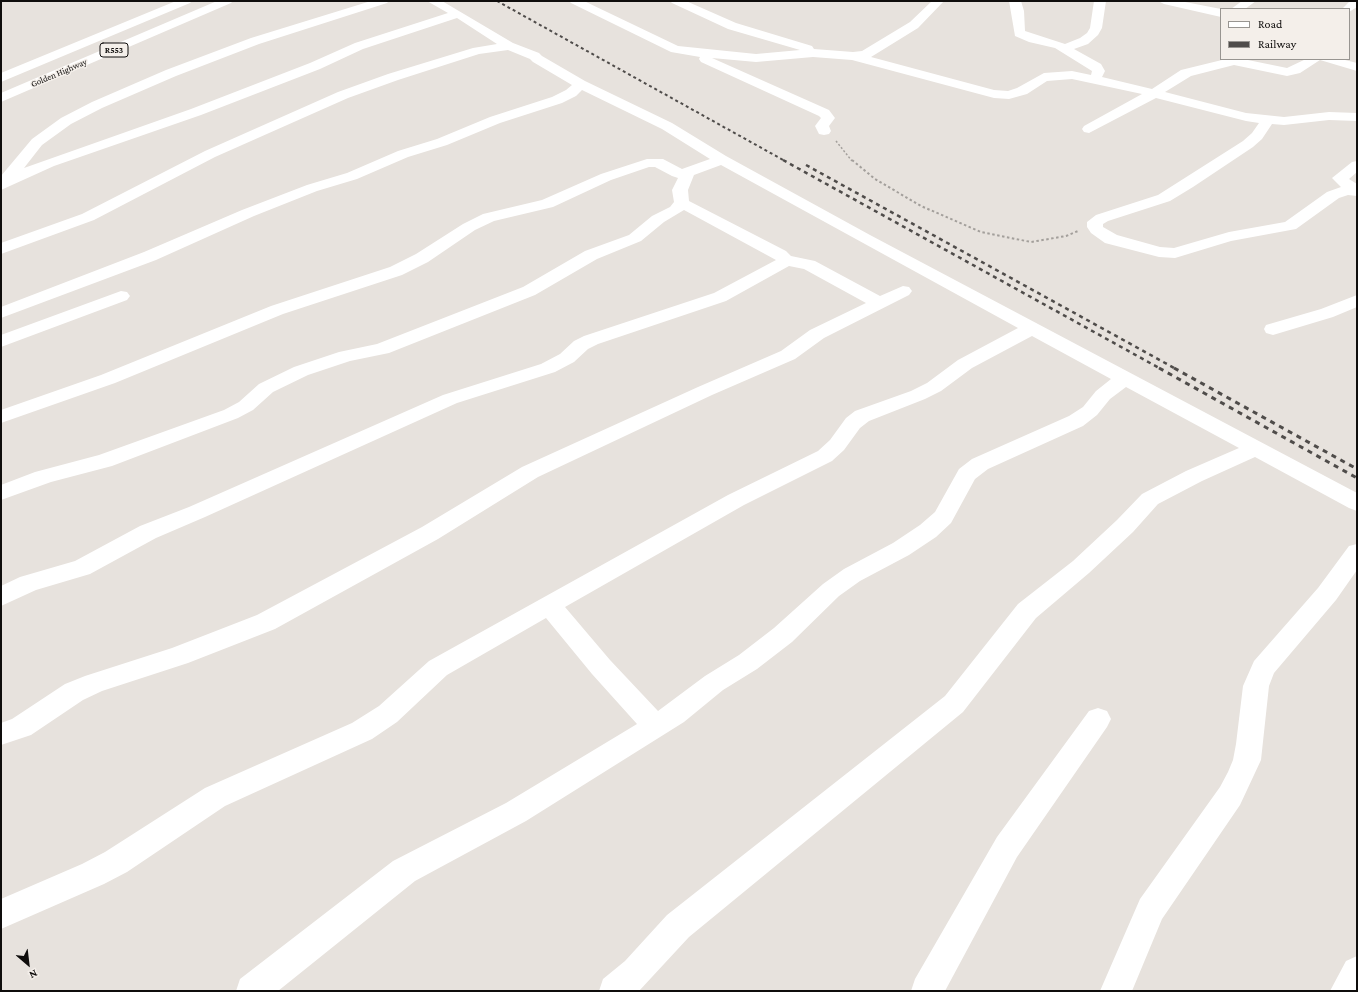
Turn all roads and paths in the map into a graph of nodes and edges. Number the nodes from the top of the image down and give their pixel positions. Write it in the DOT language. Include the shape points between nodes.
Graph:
graph roads {
  1 [pos="186,1"];
  2 [pos="227,1"];
  3 [pos="383,1"];
  4 [pos="433,1"];
  5 [pos="575,1"];
  6 [pos="676,1"];
  7 [pos="938,1"];
  8 [pos="1015,1"];
  9 [pos="1100,1"];
  10 [pos="1164,1"];
  11 [pos="1250,1"];
  12 [pos="1357,1"];
  13 [pos="1239,8"];
  14 [pos="1349,8"];
  15 [pos="1220,13"];
  16 [pos="458,14"];
  17 [pos="509,46"];
  18 [pos="1065,48"];
  19 [pos="692,52"];
  20 [pos="822,54"];
  21 [pos="853,56"];
  22 [pos="1313,60"];
  23 [pos="1330,60"];
  24 [pos="1357,67"];
  25 [pos="1,78"];
  26 [pos="1095,79"];
  27 [pos="580,84"];
  28 [pos="1154,94"];
  29 [pos="1,98"];
  30 [pos="1357,117"];
  31 [pos="1268,120"];
  32 [pos="1089,129"];
  33 [pos="824,131"];
  34 [pos="721,159"];
  35 [pos="1357,165"];
  36 [pos="688,173"];
  37 [pos="1,184"];
  38 [pos="1357,191"];
  39 [pos="682,203"];
  40 [pos="1095,222"];
  41 [pos="1,249"];
  42 [pos="785,260"];
  43 [pos="903,291"];
  44 [pos="121,296"];
  45 [pos="1357,300"];
  46 [pos="879,303"];
  47 [pos="1,312"];
  48 [pos="1033,328"];
  49 [pos="1273,328"];
  50 [pos="1,341"];
  51 [pos="1125,378"];
  52 [pos="1,417"];
  53 [pos="1255,449"];
  54 [pos="1,493"];
  55 [pos="1357,503"];
  56 [pos="1357,552"];
  57 [pos="1,597"];
  58 [pos="550,606"];
  59 [pos="1098,719"];
  60 [pos="657,726"];
  61 [pos="1,734"];
  62 [pos="1,914"];
  63 [pos="1357,972"];
  64 [pos="252,991"];
  65 [pos="616,991"];
  66 [pos="927,991"];
  67 [pos="1116,991"];
  68 [pos="1346,991"];
  1 -- 25 [label="street, Golden Highway / R553"];
  2 -- 29 [label="street, Golden Highway / R553"];
  3 -- 37 [label="street" via="255,40 170,73 91,108 66,121 37,142"];
  4 -- 16 [label="street"];
  5 -- 19 [label="street" via="663,44"];
  6 -- 20 [label="street" via="732,26"];
  7 -- 21 [label="street" via="914,25 868,54"];
  8 -- 18 [label="street" via="1019,33"];
  9 -- 18 [label="street" via="1096,28 1092,35"];
  10 -- 15 [label="street"];
  11 -- 13 [label="street"];
  12 -- 14 [label="street"];
  16 -- 17 [label="street"];
  16 -- 37 [label="street" via="359,46 315,66 196,112 44,165"];
  17 -- 27 [label="street" via="535,56"];
  17 -- 41 [label="street" via="477,51 343,95 210,154 88,217"];
  18 -- 26 [label="street" via="1096,67 1099,72"];
  19 -- 20 [label="street" via="756,58"];
  19 -- 33 [label="street" via="768,90 824,113 828,118 822,126"];
  20 -- 21 [label="street"];
  21 -- 26 [label="street" via="1003,95 1022,91 1044,77 1058,75"];
  22 -- 28 [label="street" via="1287,72 1242,61 1228,62 1186,73"];
  23 -- 24 [label="street"];
  26 -- 28 [label="street"];
  27 -- 34 [label="street" via="667,126"];
  27 -- 47 [label="street" via="557,100 495,120 352,176 241,215 150,256"];
  28 -- 31 [label="street"];
  28 -- 32 [label="street"];
  30 -- 31 [label="street"];
  31 -- 40 [label="street" via="1248,144 1188,184 1164,198"];
  33 -- 40 [label="path" via="856,165 875,179 921,206 981,232 1031,242 1066,236"];
  34 -- 36 [label="street"];
  34 -- 48 [label="street"];
  35 -- 38 [label="street" via="1340,178"];
  36 -- 39 [label="street" via="680,190"];
  36 -- 52 [label="street" via="677,173 664,164 654,162 606,177 547,204 489,217 469,226 422,258 396,271 276,310 108,379"];
  38 -- 40 [label="street" via="1347,190 1333,195 1290,226 1234,236 1174,254 1111,239 1094,227"];
  39 -- 42 [label="street"];
  39 -- 54 [label="street" via="676,210 658,219 635,238 591,255 529,291 382,349 346,356 301,371 266,388 246,406 231,414 104,461 50,475"];
  42 -- 46 [label="street" via="809,265"];
  42 -- 57 [label="street" via="720,297 591,340 548,368 450,399 148,532 82,568 28,583"];
  43 -- 46 [label="street"];
  44 -- 50 [label="street"];
  45 -- 49 [label="street" via="1327,313"];
  46 -- 61 [label="street" via="816,334 788,355 530,472 430,533 266,622 179,656 94,683 74,692 21,727"];
  48 -- 51 [label="street"];
  48 -- 58 [label="street" via="965,364 934,387 862,416 825,456 736,500"];
  51 -- 53 [label="street"];
  51 -- 60 [label="street" via="1076,421 980,464 967,474 943,517 928,531 852,575 813,606 783,635"];
  53 -- 55 [label="street"];
  53 -- 65 [label="street" via="1150,499 1081,567 1027,611 954,704 678,926"];
  56 -- 67 [label="street" via="1327,594 1263,668 1256,686 1247,760 1240,777 1230,796 1151,909"];
  58 -- 60 [label="street" via="601,667"];
  58 -- 62 [label="street" via="438,668 388,714 362,731 215,797 116,862"];
  59 -- 66 [label="street" via="1007,847"];
  60 -- 64 [label="street" via="516,812 404,871"];
  63 -- 68 [label="street"];
}
